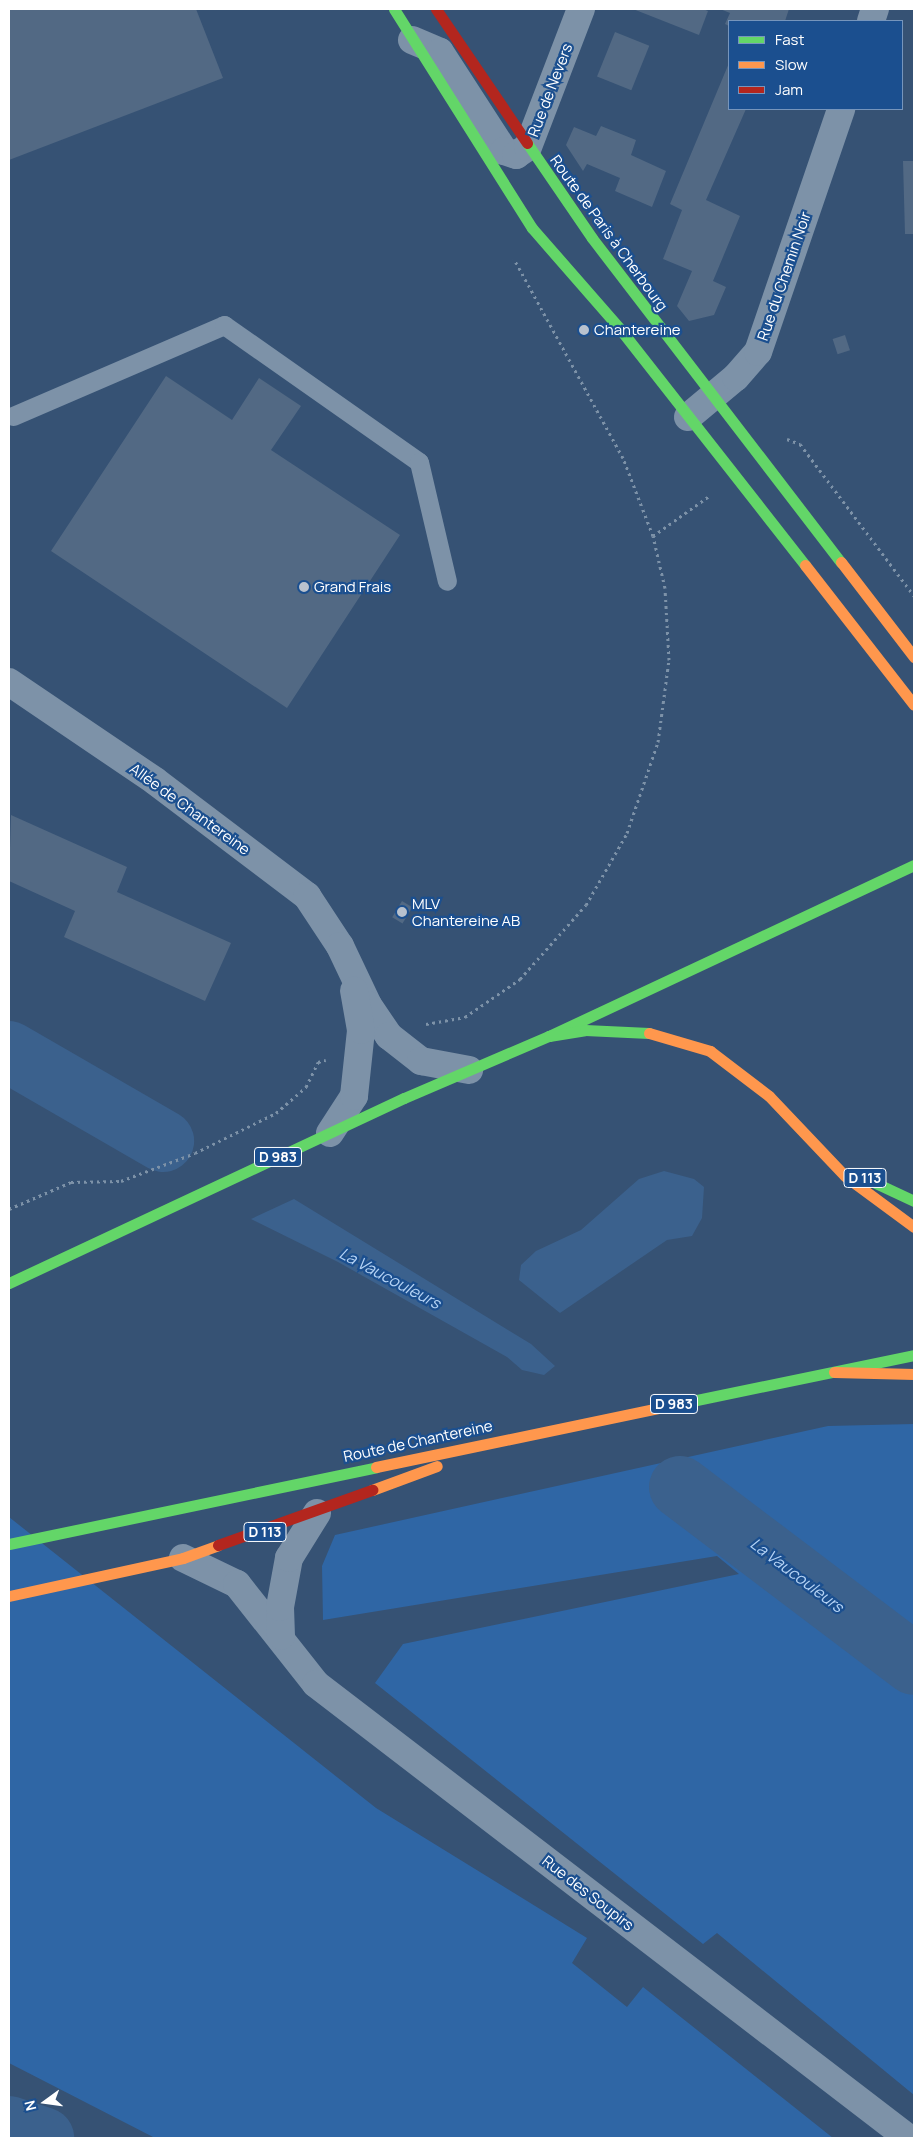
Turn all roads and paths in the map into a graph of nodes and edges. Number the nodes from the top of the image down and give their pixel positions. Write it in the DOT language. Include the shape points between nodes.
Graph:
graph roads {
  1 [pos="394,9"];
  2 [pos="436,9"];
  3 [pos="579,14"];
  4 [pos="412,40"];
  5 [pos="841,110"];
  6 [pos="528,147"];
  7 [pos="508,250"];
  8 [pos="715,394"];
  9 [pos="13,416"];
  10 [pos="688,417"];
  11 [pos="446,581"];
  12 [pos="914,657"];
  13 [pos="9,682"];
  14 [pos="914,705"];
  15 [pos="914,865"];
  16 [pos="347,961"];
  17 [pos="389,1036"];
  18 [pos="549,1036"];
  19 [pos="360,1047"];
  20 [pos="468,1070"];
  21 [pos="330,1132"];
  22 [pos="819,1150"];
  23 [pos="914,1201"];
  24 [pos="9,1209"];
  25 [pos="914,1227"];
  26 [pos="9,1283"];
  27 [pos="914,1355"];
  28 [pos="834,1372"];
  29 [pos="914,1374"];
  30 [pos="512,1436"];
  31 [pos="317,1513"];
  32 [pos="9,1544"];
  33 [pos="183,1558"];
  34 [pos="9,1596"];
  35 [pos="281,1636"];
  36 [pos="908,2138"];
  1 -- 4 [label="main road"];
  2 -- 6 [label="main road, Route de Paris à Cherbourg"];
  3 -- 6 [label="street, Rue de Nevers"];
  4 -- 6 [label="street, Rue de Nevers" via="440,52 504,151 516,155"];
  4 -- 10 [label="main road" via="526,220"];
  5 -- 8 [label="street, Rue du Chemin Noir" via="758,352"];
  6 -- 8 [label="main road, Route de Paris à Cherbourg" via="625,283"];
  7 -- 17 [label="path" via="623,458 653,536 665,588 669,660 658,742 627,833 586,905 520,979 465,1017"];
  8 -- 10 [label="street, Rue du Chemin Noir"];
  8 -- 12 [label="main road, Route de Paris à Cherbourg"];
  9 -- 11 [label="lane" via="224,326 419,462"];
  10 -- 14 [label="main road"];
  13 -- 16 [label="street, Allée de Chantereine" via="155,781 307,896"];
  15 -- 18 [label="main road"];
  16 -- 17 [label="street, Allée de Chantereine"];
  16 -- 19 [label="street" via="360,1021"];
  17 -- 20 [label="street" via="421,1061"];
  18 -- 20 [label="main road, D 983"];
  18 -- 22 [label="main road, D 983" via="638,1030 684,1040 736,1067"];
  19 -- 21 [label="street" via="354,1096"];
  19 -- 24 [label="path" via="318,1062 306,1087 276,1113 195,1153 121,1181 71,1182"];
  20 -- 21 [label="main road, D 983"];
  21 -- 26 [label="main road, D 983"];
  22 -- 23 [label="main road, D 113"];
  22 -- 25 [label="main road, D 983" via="868,1194"];
  27 -- 28 [label="main road, D 983"];
  28 -- 29 [label="main road"];
  28 -- 30 [label="main road, Route de Chantereine / D 983"];
  30 -- 31 [label="main road, D 113"];
  30 -- 32 [label="main road, Route de Chantereine / D 983"];
  31 -- 33 [label="main road, D 113"];
  31 -- 35 [label="street" via="289,1558 280,1607"];
  33 -- 34 [label="main road, D 113"];
  33 -- 35 [label="street, Rue des Soupirs" via="237,1584"];
  35 -- 36 [label="street, Rue des Soupirs" via="316,1684"];
}
